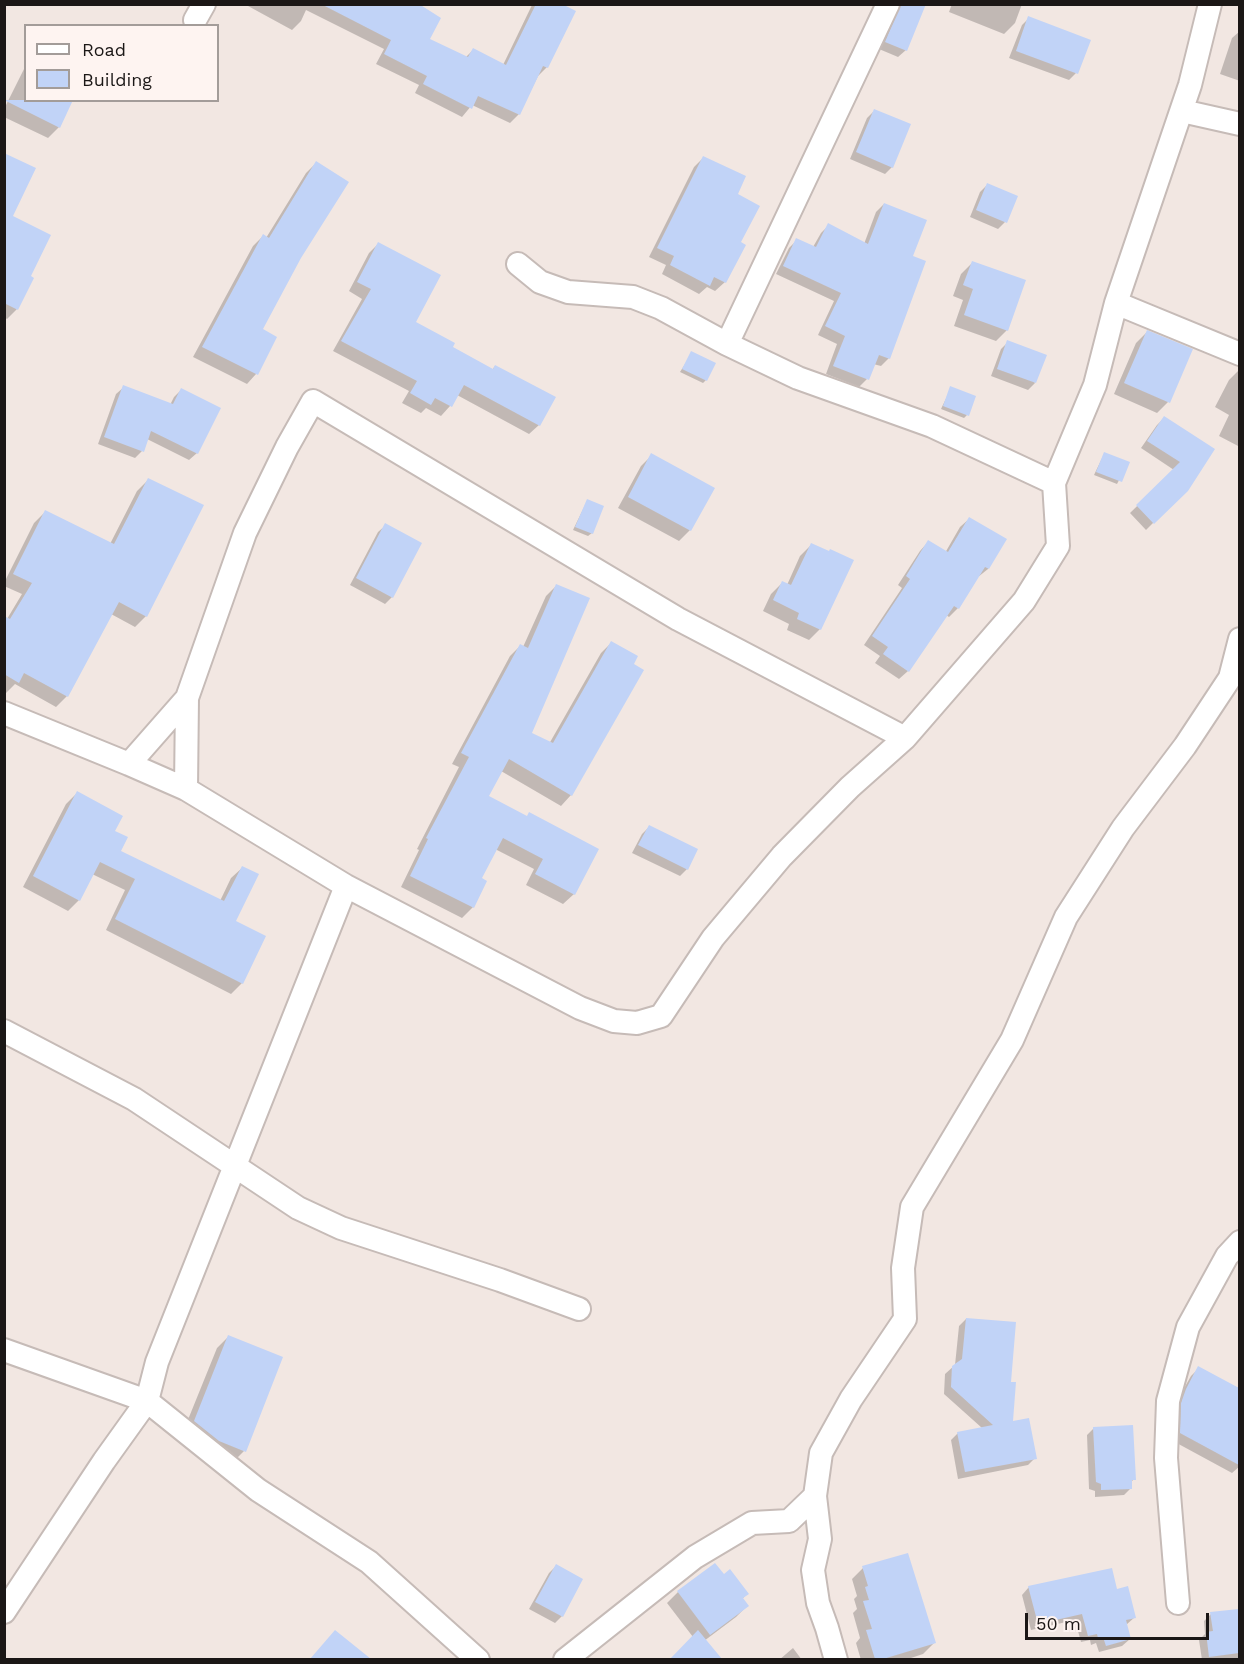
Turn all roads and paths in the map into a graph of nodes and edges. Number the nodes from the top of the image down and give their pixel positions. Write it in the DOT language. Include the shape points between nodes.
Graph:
graph roads {
  1 [pos="888,4"];
  2 [pos="1210,4"];
  3 [pos="1182,111"];
  4 [pos="1239,124"];
  5 [pos="518,264"];
  6 [pos="1116,303"];
  7 [pos="727,344"];
  8 [pos="1239,354"];
  9 [pos="1054,483"];
  10 [pos="1239,639"];
  11 [pos="187,698"];
  12 [pos="4,713"];
  13 [pos="905,738"];
  14 [pos="129,764"];
  15 [pos="186,789"];
  16 [pos="345,886"];
  17 [pos="4,1031"];
  18 [pos="234,1166"];
  19 [pos="1239,1242"];
  20 [pos="579,1309"];
  21 [pos="4,1350"];
  22 [pos="147,1401"];
  23 [pos="815,1496"];
  24 [pos="1178,1603"];
  25 [pos="4,1612"];
  26 [pos="478,1659"];
  27 [pos="565,1659"];
  28 [pos="836,1659"];
  1 -- 7 [label="street"];
  2 -- 3 [label="street"];
  3 -- 4 [label="street"];
  3 -- 6 [label="street"];
  5 -- 7 [label="street" via="540,282 568,292 633,297"];
  6 -- 8 [label="street"];
  6 -- 9 [label="street" via="1095,385"];
  7 -- 9 [label="street" via="798,378 932,426"];
  9 -- 13 [label="street" via="1058,546 1024,601"];
  10 -- 23 [label="street" via="1230,678 1123,828 1066,917 1012,1040 912,1207 903,1268 905,1319 820,1453"];
  11 -- 13 [label="street" via="245,533 313,401 678,619"];
  11 -- 14 [label="street"];
  11 -- 15 [label="street"];
  12 -- 14 [label="street"];
  13 -- 16 [label="street" via="782,856 713,938 661,1016 637,1023 614,1021 580,1008"];
  14 -- 15 [label="street"];
  15 -- 16 [label="street"];
  16 -- 18 [label="street"];
  17 -- 18 [label="street" via="134,1099"];
  18 -- 20 [label="street" via="298,1208 341,1228"];
  18 -- 22 [label="street" via="157,1362"];
  19 -- 24 [label="street" via="1227,1256 1188,1327 1168,1401 1166,1458"];
  21 -- 22 [label="street"];
  22 -- 25 [label="street"];
  22 -- 26 [label="street" via="258,1490 369,1562"];
  23 -- 27 [label="street" via="789,1521 752,1524 695,1557"];
  23 -- 28 [label="street" via="820,1539 813,1570 818,1603"];
}
